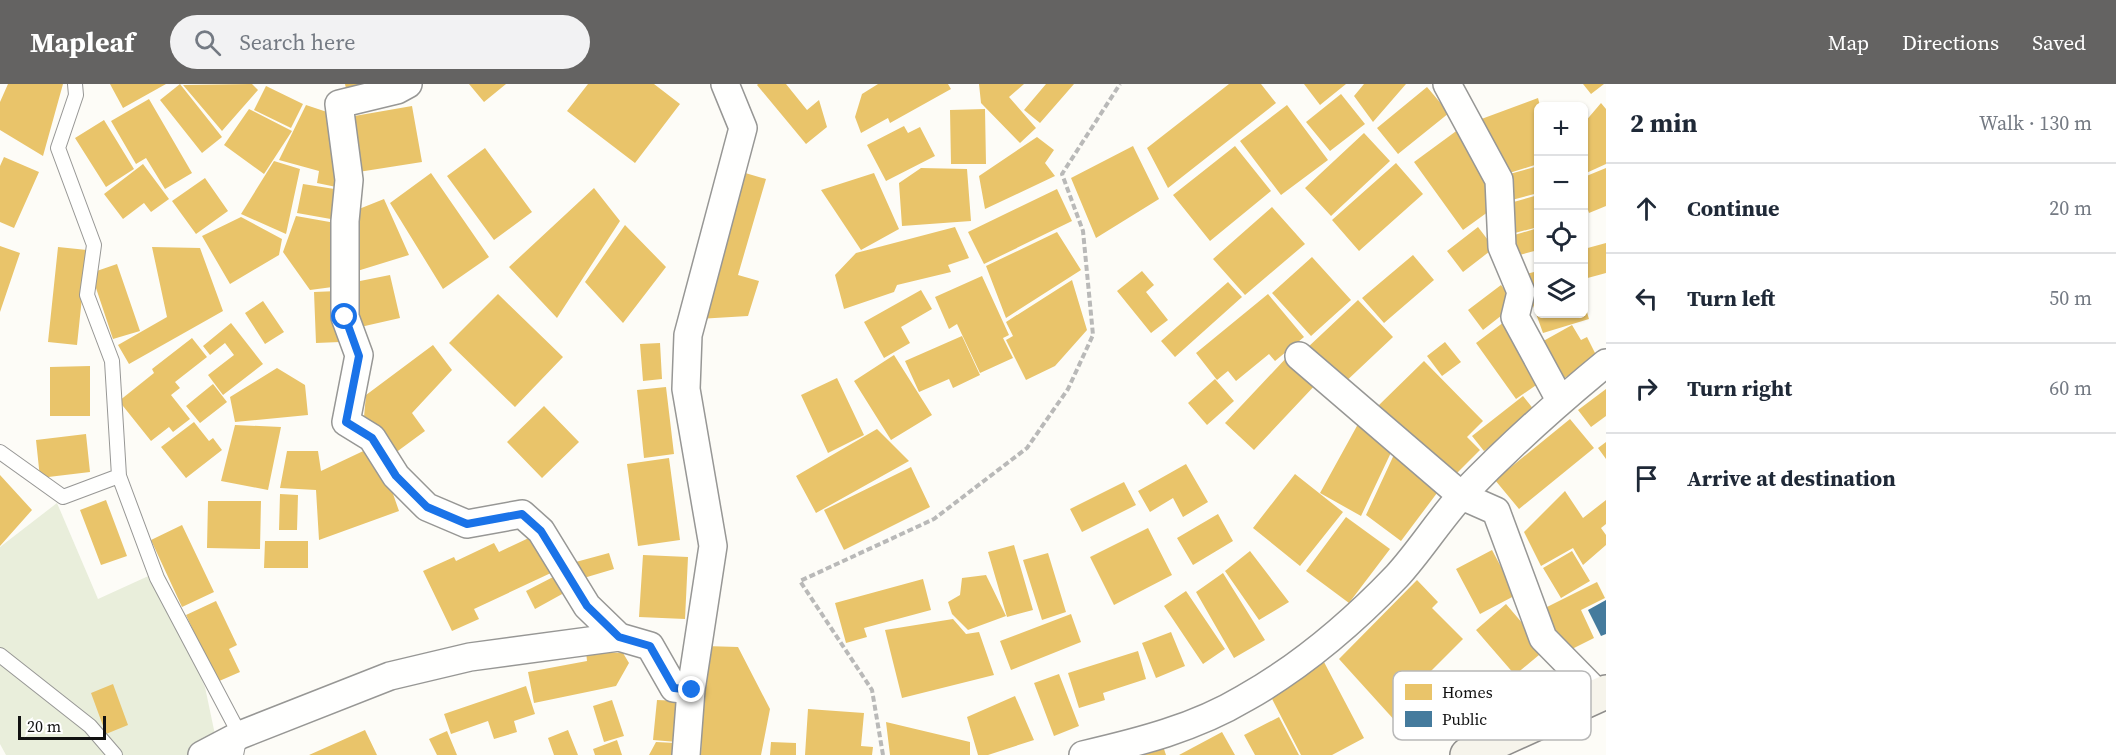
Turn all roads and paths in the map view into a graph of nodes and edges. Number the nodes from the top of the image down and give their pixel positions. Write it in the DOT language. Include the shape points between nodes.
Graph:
graph roads {
  1 [pos="75,84"];
  2 [pos="408,84"];
  3 [pos="724,84"];
  4 [pos="1120,84"];
  5 [pos="1447,84"];
  6 [pos="1299,356"];
  7 [pos="1606,363"];
  8 [pos="1560,400"];
  9 [pos="0,452"];
  10 [pos="118,476"];
  11 [pos="1462,496"];
  12 [pos="619,637"];
  13 [pos="0,655"];
  14 [pos="1578,671"];
  15 [pos="1591,683"];
  16 [pos="692,690"];
  17 [pos="1603,694"];
  18 [pos="1500,740"];
  19 [pos="238,745"];
  20 [pos="115,755"];
  21 [pos="202,755"];
  22 [pos="686,755"];
  23 [pos="883,755"];
  24 [pos="1083,755"];
  25 [pos="1467,755"];
  1 -- 10 [label="lane" via="76,95 58,148 94,245 87,295 112,361"];
  2 -- 12 [label="street" via="339,104 350,180 345,221 345,317 359,356 346,422 372,438 396,476 427,507 467,524 522,514 541,531 587,606"];
  3 -- 16 [label="street" via="743,128 688,335 687,389 713,546"];
  4 -- 23 [label="path" via="1062,174 1083,231 1093,335 1068,389 1027,448 934,519 800,580 872,690"];
  5 -- 8 [label="street" via="1499,180 1502,247 1521,292 1515,317"];
  6 -- 11 [label="street"];
  7 -- 8 [label="street"];
  8 -- 11 [label="street"];
  9 -- 10 [label="lane" via="63,497"];
  10 -- 19 [label="lane" via="157,578"];
  11 -- 14 [label="street" via="1496,511 1543,638"];
  11 -- 24 [label="street" via="1397,575 1356,615 1253,693 1170,733"];
  12 -- 16 [label="street" via="650,646 674,688"];
  12 -- 19 [label="street" via="470,657 390,675"];
  13 -- 20 [label="lane" via="90,726"];
  15 -- 17 [label="street"];
  16 -- 22 [label="street"];
  18 -- 25 [label="main road"];
  19 -- 21 [label="street"];
}
